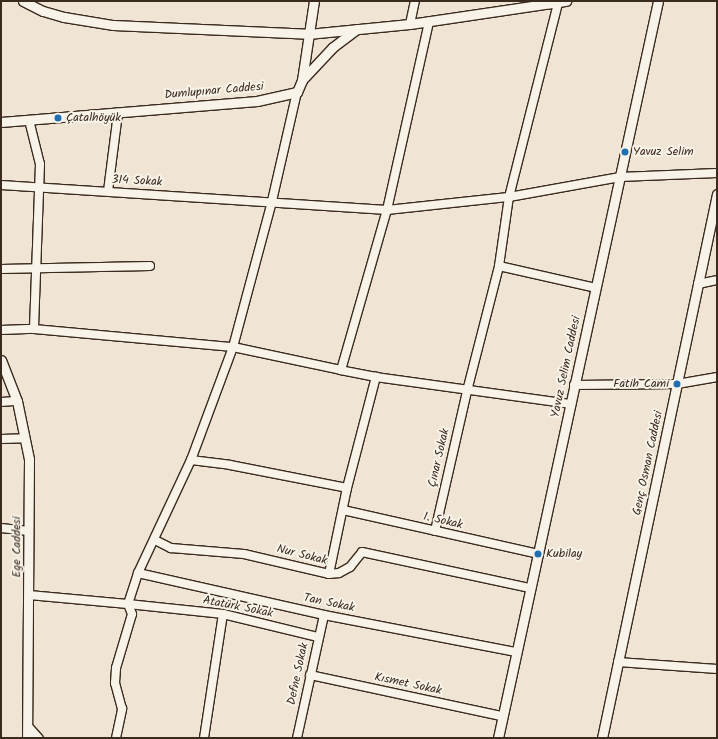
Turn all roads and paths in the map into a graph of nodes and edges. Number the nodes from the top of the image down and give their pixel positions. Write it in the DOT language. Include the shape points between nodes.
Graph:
graph roads {
  1 [pos="22,1"];
  2 [pos="314,1"];
  3 [pos="415,1"];
  4 [pos="517,1"];
  5 [pos="658,1"];
  6 [pos="562,2"];
  7 [pos="515,11"];
  8 [pos="429,22"];
  9 [pos="410,24"];
  10 [pos="356,29"];
  11 [pos="308,34"];
  12 [pos="302,80"];
  13 [pos="297,92"];
  14 [pos="118,113"];
  15 [pos="29,120"];
  16 [pos="1,122"];
  17 [pos="717,173"];
  18 [pos="620,177"];
  19 [pos="1,186"];
  20 [pos="39,188"];
  21 [pos="108,191"];
  22 [pos="717,194"];
  23 [pos="509,196"];
  24 [pos="272,201"];
  25 [pos="387,210"];
  26 [pos="150,266"];
  27 [pos="499,266"];
  28 [pos="1,269"];
  29 [pos="38,270"];
  30 [pos="717,280"];
  31 [pos="698,284"];
  32 [pos="596,288"];
  33 [pos="34,329"];
  34 [pos="1,330"];
  35 [pos="233,347"];
  36 [pos="1,360"];
  37 [pos="341,370"];
  38 [pos="376,377"];
  39 [pos="717,377"];
  40 [pos="677,384"];
  41 [pos="574,385"];
  42 [pos="467,391"];
  43 [pos="17,401"];
  44 [pos="1,402"];
  45 [pos="571,404"];
  46 [pos="25,438"];
  47 [pos="1,440"];
  48 [pos="191,460"];
  49 [pos="348,488"];
  50 [pos="343,510"];
  51 [pos="1,528"];
  52 [pos="29,531"];
  53 [pos="435,531"];
  54 [pos="155,540"];
  55 [pos="538,554"];
  56 [pos="138,572"];
  57 [pos="329,574"];
  58 [pos="530,588"];
  59 [pos="28,594"];
  60 [pos="128,604"];
  61 [pos="223,614"];
  62 [pos="324,615"];
  63 [pos="318,638"];
  64 [pos="516,652"];
  65 [pos="618,662"];
  66 [pos="717,669"];
  67 [pos="310,675"];
  68 [pos="501,716"];
  69 [pos="28,727"];
  70 [pos="27,738"];
  71 [pos="38,738"];
  72 [pos="116,738"];
  73 [pos="204,738"];
  74 [pos="297,738"];
  75 [pos="498,738"];
  76 [pos="602,738"];
  1 -- 11 [label="street" via="64,17 113,25"];
  2 -- 11 [label="street"];
  3 -- 9 [label="street"];
  4 -- 7 [label="street"];
  5 -- 18 [label="street, Yavuz Selim Caddesi"];
  6 -- 7 [label="street"];
  6 -- 23 [label="street, Çınar Sokak"];
  7 -- 8 [label="street"];
  8 -- 9 [label="street"];
  8 -- 25 [label="street"];
  9 -- 10 [label="street"];
  10 -- 11 [label="street"];
  10 -- 12 [label="street" via="333,47"];
  11 -- 12 [label="street"];
  12 -- 13 [label="street"];
  13 -- 14 [label="street, Dumlupınar Caddesi" via="258,101"];
  13 -- 24 [label="street"];
  14 -- 15 [label="street, Dumlupınar Caddesi"];
  14 -- 21 [label="street"];
  15 -- 16 [label="street, Dumlupınar Caddesi"];
  15 -- 20 [label="street" via="40,164"];
  17 -- 18 [label="street, 314 Sokak"];
  18 -- 23 [label="street, 314 Sokak"];
  18 -- 32 [label="street, Yavuz Selim Caddesi"];
  19 -- 20 [label="street, 314 Sokak"];
  20 -- 21 [label="street, 314 Sokak"];
  20 -- 29 [label="street"];
  21 -- 24 [label="street, 314 Sokak"];
  22 -- 31 [label="street, Genç Osman Caddesi"];
  23 -- 25 [label="street, 314 Sokak"];
  23 -- 27 [label="street, Çınar Sokak"];
  24 -- 25 [label="street, 314 Sokak"];
  24 -- 35 [label="street"];
  25 -- 37 [label="street"];
  26 -- 29 [label="street"];
  27 -- 32 [label="street"];
  27 -- 42 [label="street, Çınar Sokak"];
  28 -- 29 [label="street"];
  29 -- 33 [label="street"];
  30 -- 31 [label="street"];
  31 -- 40 [label="street, Genç Osman Caddesi"];
  32 -- 41 [label="street, Yavuz Selim Caddesi"];
  33 -- 34 [label="street"];
  33 -- 35 [label="street"];
  35 -- 37 [label="street"];
  35 -- 48 [label="street"];
  36 -- 43 [label="street, Ege Caddesi"];
  37 -- 38 [label="street"];
  38 -- 42 [label="street"];
  38 -- 49 [label="street"];
  39 -- 40 [label="street"];
  40 -- 41 [label="street"];
  40 -- 65 [label="street, Genç Osman Caddesi"];
  41 -- 45 [label="street, Yavuz Selim Caddesi"];
  42 -- 45 [label="street"];
  42 -- 53 [label="street, Çınar Sokak"];
  43 -- 44 [label="street"];
  43 -- 46 [label="street, Ege Caddesi"];
  45 -- 55 [label="street, Yavuz Selim Caddesi"];
  46 -- 47 [label="street"];
  46 -- 52 [label="street, Ege Caddesi" via="29,459"];
  48 -- 49 [label="street"];
  48 -- 54 [label="street"];
  49 -- 50 [label="street"];
  50 -- 53 [label="street, 1. Sokak"];
  50 -- 57 [label="street"];
  51 -- 52 [label="street"];
  52 -- 59 [label="street, Ege Caddesi"];
  53 -- 55 [label="street, 1. Sokak"];
  54 -- 56 [label="street"];
  54 -- 57 [label="street, Nur Sokak" via="171,548 244,554"];
  55 -- 58 [label="street, Yavuz Selim Caddesi"];
  56 -- 60 [label="street"];
  56 -- 62 [label="street, Tan Sokak"];
  57 -- 58 [label="street, Nur Sokak" via="339,573 350,567 362,552"];
  58 -- 64 [label="street, Yavuz Selim Caddesi"];
  59 -- 60 [label="street, Atatürk Sokak"];
  59 -- 69 [label="street, Ege Caddesi"];
  60 -- 61 [label="street, Atatürk Sokak"];
  60 -- 72 [label="street" via="132,614 116,668 115,683 122,709"];
  61 -- 63 [label="street, Atatürk Sokak"];
  61 -- 73 [label="street"];
  62 -- 63 [label="street, Defne Sokak"];
  62 -- 64 [label="street, Tan Sokak"];
  63 -- 67 [label="street, Defne Sokak"];
  64 -- 68 [label="street, Yavuz Selim Caddesi"];
  65 -- 66 [label="street"];
  65 -- 76 [label="street, Genç Osman Caddesi"];
  67 -- 68 [label="street, Kısmet Sokak"];
  67 -- 74 [label="street, Defne Sokak"];
  68 -- 75 [label="street, Yavuz Selim Caddesi"];
  69 -- 70 [label="street, Ege Caddesi"];
  69 -- 71 [label="street"];
}
